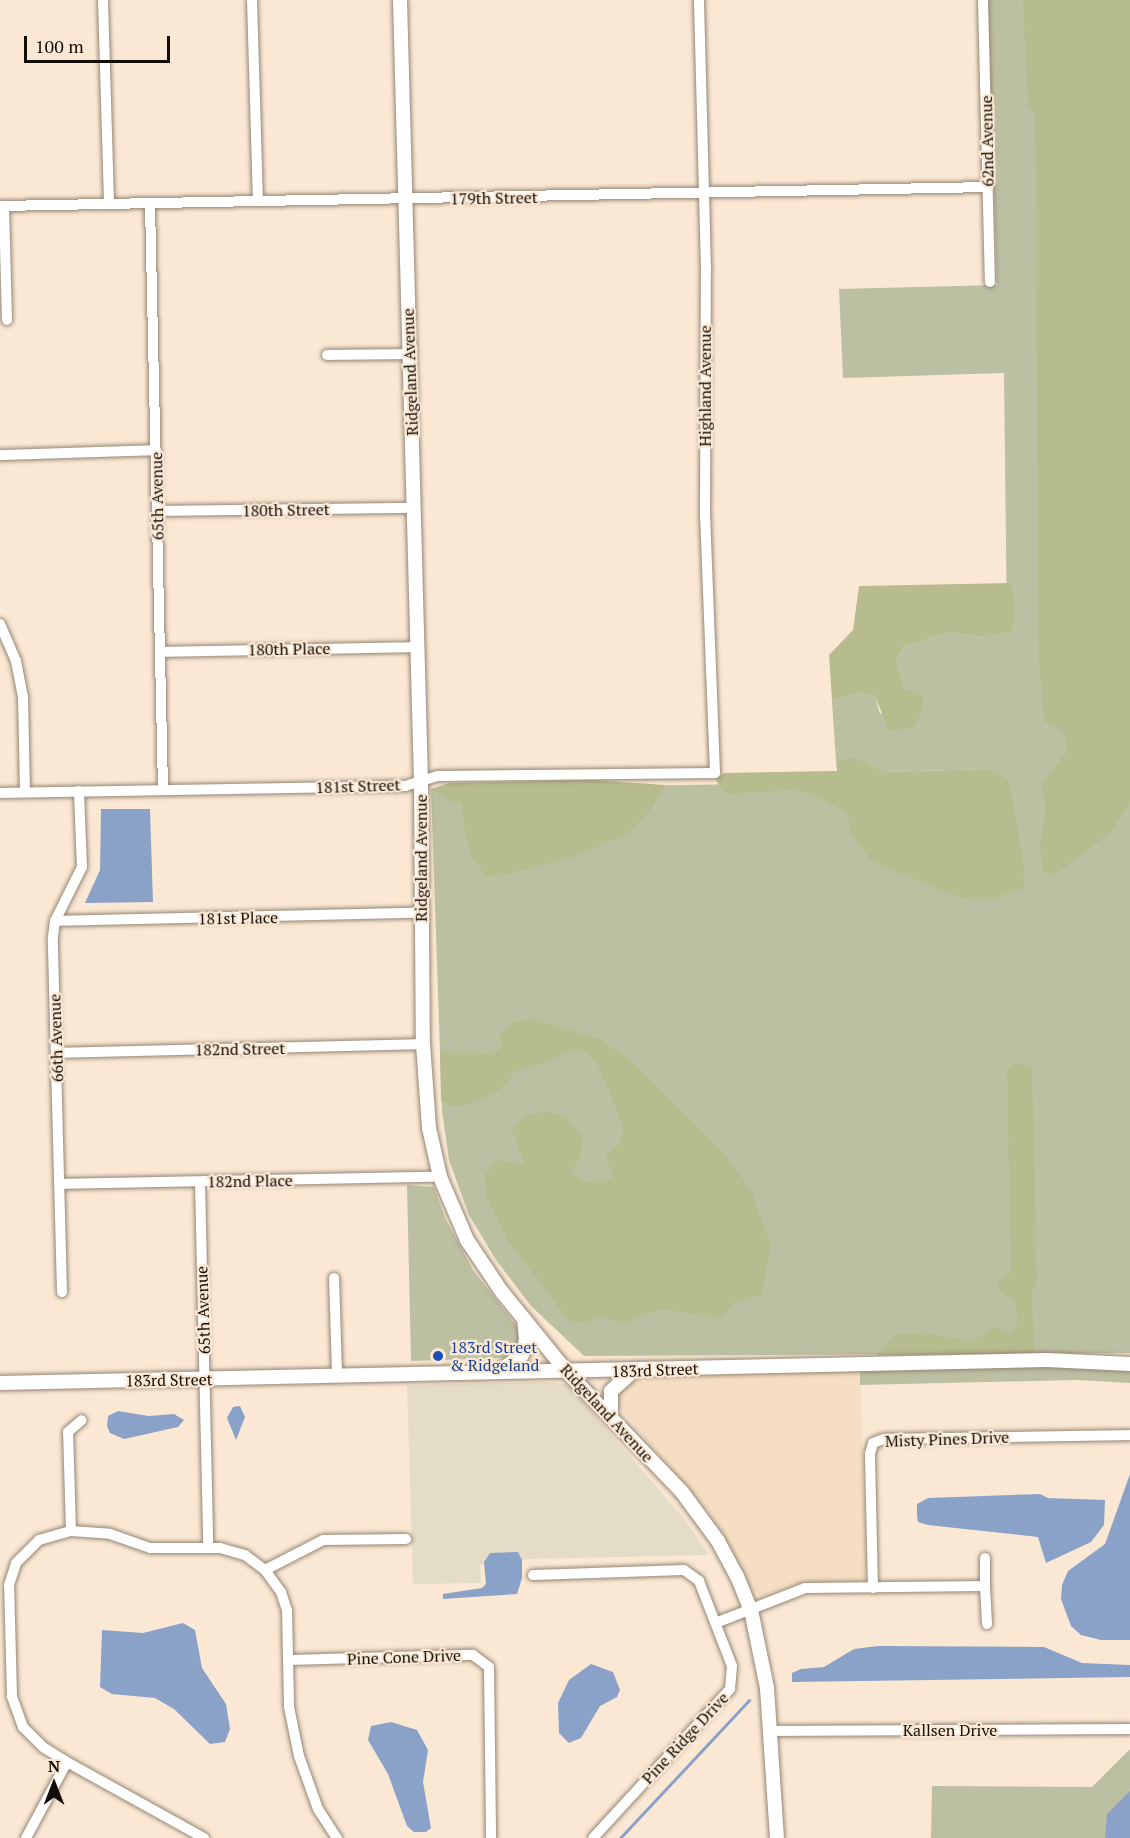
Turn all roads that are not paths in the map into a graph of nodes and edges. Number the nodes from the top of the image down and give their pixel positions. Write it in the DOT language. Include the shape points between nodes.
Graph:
graph roads {
  1 [pos="103,0"];
  2 [pos="252,0"];
  3 [pos="400,0"];
  4 [pos="699,0"];
  5 [pos="983,0"];
  6 [pos="988,187"];
  7 [pos="703,192"];
  8 [pos="406,200"];
  9 [pos="258,201"];
  10 [pos="109,203"];
  11 [pos="150,203"];
  12 [pos="2,206"];
  13 [pos="990,282"];
  14 [pos="7,320"];
  15 [pos="409,354"];
  16 [pos="327,355"];
  17 [pos="156,450"];
  18 [pos="0,455"];
  19 [pos="414,508"];
  20 [pos="157,511"];
  21 [pos="0,624"];
  22 [pos="417,647"];
  23 [pos="160,652"];
  24 [pos="715,773"];
  25 [pos="421,781"];
  26 [pos="163,790"];
  27 [pos="79,791"];
  28 [pos="25,792"];
  29 [pos="0,793"];
  30 [pos="420,913"];
  31 [pos="55,921"];
  32 [pos="423,1044"];
  33 [pos="57,1053"];
  34 [pos="440,1177"];
  35 [pos="200,1182"];
  36 [pos="59,1185"];
  37 [pos="334,1278"];
  38 [pos="62,1292"];
  39 [pos="524,1319"];
  40 [pos="1130,1364"];
  41 [pos="633,1371"];
  42 [pos="567,1372"];
  43 [pos="496,1373"];
  44 [pos="337,1376"];
  45 [pos="205,1379"];
  46 [pos="0,1383"];
  47 [pos="611,1418"];
  48 [pos="82,1420"];
  49 [pos="1130,1435"];
  50 [pos="71,1531"];
  51 [pos="406,1539"];
  52 [pos="208,1547"];
  53 [pos="985,1558"];
  54 [pos="266,1570"];
  55 [pos="533,1575"];
  56 [pos="985,1586"];
  57 [pos="873,1588"];
  58 [pos="751,1610"];
  59 [pos="718,1622"];
  60 [pos="987,1624"];
  61 [pos="288,1660"];
  62 [pos="1130,1729"];
  63 [pos="771,1731"];
  64 [pos="67,1762"];
  65 [pos="196,1836"];
  66 [pos="26,1838"];
  67 [pos="337,1838"];
  68 [pos="491,1838"];
  69 [pos="593,1838"];
  70 [pos="777,1838"];
  1 -- 10 [label="street"];
  2 -- 9 [label="street"];
  3 -- 8 [label="street, Ridgeland Avenue"];
  4 -- 7 [label="street, Highland Avenue"];
  5 -- 6 [label="street, 62nd Avenue"];
  6 -- 7 [label="street, 179th Street"];
  6 -- 13 [label="street, 62nd Avenue"];
  7 -- 8 [label="street, 179th Street"];
  7 -- 24 [label="street, Highland Avenue" via="705,518"];
  8 -- 9 [label="street, 179th Street"];
  8 -- 15 [label="street, Ridgeland Avenue"];
  9 -- 11 [label="street, 179th Street"];
  10 -- 11 [label="street, 179th Street"];
  10 -- 12 [label="street, 179th Street"];
  11 -- 17 [label="street, 65th Avenue"];
  12 -- 14 [label="street"];
  15 -- 16 [label="street"];
  15 -- 19 [label="street, Ridgeland Avenue"];
  17 -- 18 [label="street"];
  17 -- 20 [label="street, 65th Avenue"];
  19 -- 20 [label="street, 180th Street"];
  19 -- 22 [label="street, Ridgeland Avenue"];
  20 -- 23 [label="street, 65th Avenue"];
  21 -- 28 [label="street" via="16,661 22,696"];
  22 -- 23 [label="street, 180th Place"];
  22 -- 25 [label="street, Ridgeland Avenue"];
  23 -- 26 [label="street, 65th Avenue"];
  24 -- 25 [label="street, 181st Street" via="438,776"];
  25 -- 26 [label="street, 181st Street" via="405,786"];
  25 -- 30 [label="street, Ridgeland Avenue"];
  26 -- 27 [label="street, 181st Street"];
  27 -- 28 [label="street, 181st Street"];
  27 -- 31 [label="street, 66th Avenue" via="82,867"];
  28 -- 29 [label="street, 181st Street"];
  30 -- 31 [label="street, 181st Place"];
  30 -- 32 [label="street, Ridgeland Avenue"];
  31 -- 33 [label="street, 66th Avenue"];
  32 -- 33 [label="street, 182nd Street"];
  32 -- 34 [label="street, Ridgeland Avenue" via="429,1128"];
  33 -- 36 [label="street, 66th Avenue"];
  34 -- 35 [label="street, 182nd Place"];
  34 -- 39 [label="street, Ridgeland Avenue" via="466,1240"];
  35 -- 36 [label="street, 182nd Place"];
  35 -- 45 [label="street, 65th Avenue"];
  36 -- 38 [label="street, 66th Avenue"];
  37 -- 44 [label="street"];
  39 -- 42 [label="street, Ridgeland Avenue"];
  39 -- 43 [label="street" via="526,1340 522,1355"];
  40 -- 41 [label="street, 183rd Street" via="1047,1360"];
  41 -- 42 [label="street, 183rd Street"];
  41 -- 47 [label="street" via="611,1391"];
  42 -- 43 [label="street, 183rd Street"];
  42 -- 47 [label="street, Ridgeland Avenue"];
  43 -- 44 [label="street, 183rd Street"];
  44 -- 45 [label="street, 183rd Street"];
  45 -- 46 [label="street, 183rd Street"];
  45 -- 52 [label="street, 65th Avenue"];
  47 -- 58 [label="street, Ridgeland Avenue" via="682,1492 711,1531"];
  48 -- 50 [label="street" via="68,1432"];
  49 -- 57 [label="street, Misty Pines Drive" via="873,1443"];
  50 -- 52 [label="street" via="110,1534 150,1548"];
  50 -- 64 [label="street" via="39,1540 23,1553 14,1567 9,1593 15,1711 23,1727 42,1747"];
  51 -- 54 [label="street" via="323,1540"];
  52 -- 54 [label="street" via="237,1552"];
  53 -- 56 [label="street"];
  54 -- 61 [label="street" via="286,1603"];
  55 -- 59 [label="street, Pine Ridge Drive" via="684,1570 699,1581"];
  56 -- 57 [label="street"];
  56 -- 60 [label="street"];
  57 -- 58 [label="street" via="805,1588"];
  58 -- 59 [label="street"];
  58 -- 63 [label="street, Ridgeland Avenue" via="763,1658"];
  59 -- 69 [label="street, Pine Ridge Drive" via="732,1666 730,1689"];
  61 -- 67 [label="street" via="290,1707 299,1756 318,1809"];
  61 -- 68 [label="street, Pine Cone Drive" via="473,1655 489,1667"];
  62 -- 63 [label="street, Kallsen Drive"];
  63 -- 70 [label="street, Ridgeland Avenue"];
  64 -- 65 [label="street"];
  64 -- 66 [label="street"];
}
